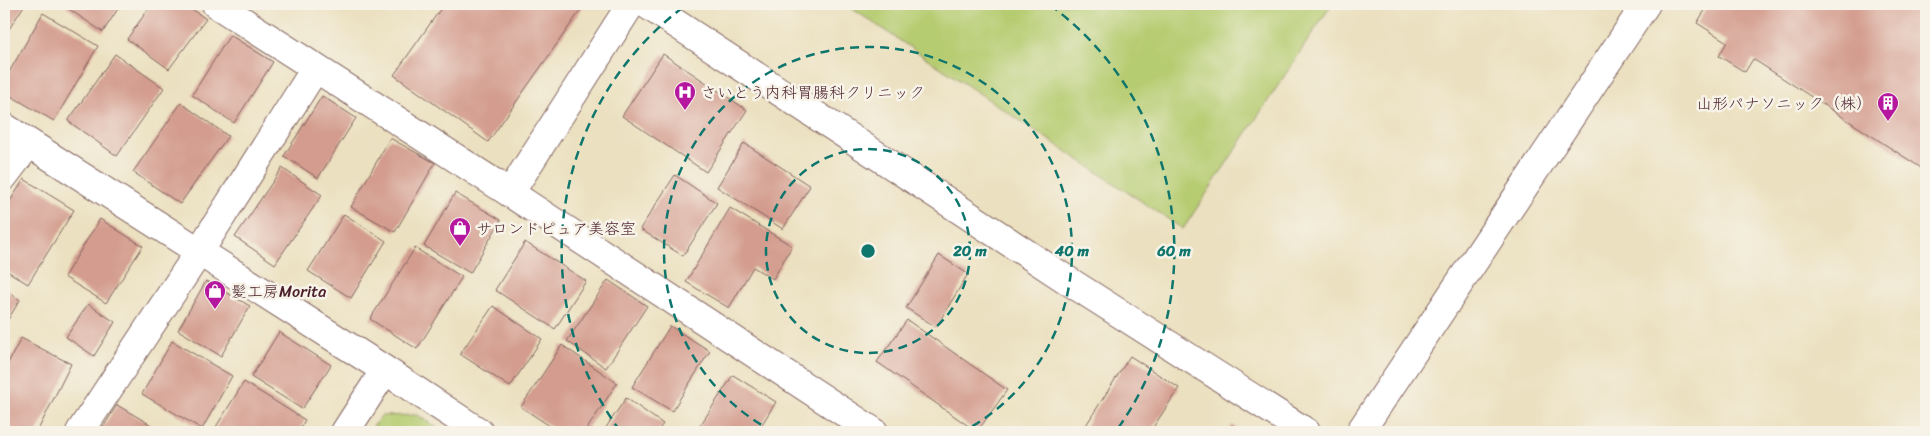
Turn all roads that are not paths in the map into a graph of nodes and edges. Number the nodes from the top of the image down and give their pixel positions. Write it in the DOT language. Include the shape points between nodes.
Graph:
graph roads {
  1 [pos="216,4"];
  2 [pos="631,4"];
  3 [pos="646,4"];
  4 [pos="1646,4"];
  5 [pos="315,69"];
  6 [pos="4,126"];
  7 [pos="28,143"];
  8 [pos="4,176"];
  9 [pos="510,192"];
  10 [pos="199,252"];
  11 [pos="385,370"];
  12 [pos="80,432"];
  13 [pos="345,432"];
  14 [pos="479,432"];
  15 [pos="874,432"];
  16 [pos="1306,432"];
  17 [pos="1360,432"];
  1 -- 5 [label="street"];
  2 -- 9 [label="street"];
  3 -- 16 [label="street" via="1067,280"];
  4 -- 17 [label="street"];
  5 -- 9 [label="street"];
  5 -- 10 [label="street"];
  6 -- 7 [label="street"];
  7 -- 8 [label="street"];
  7 -- 10 [label="street"];
  9 -- 15 [label="street"];
  10 -- 11 [label="street"];
  10 -- 12 [label="street"];
  11 -- 13 [label="street"];
  11 -- 14 [label="street"];
}
